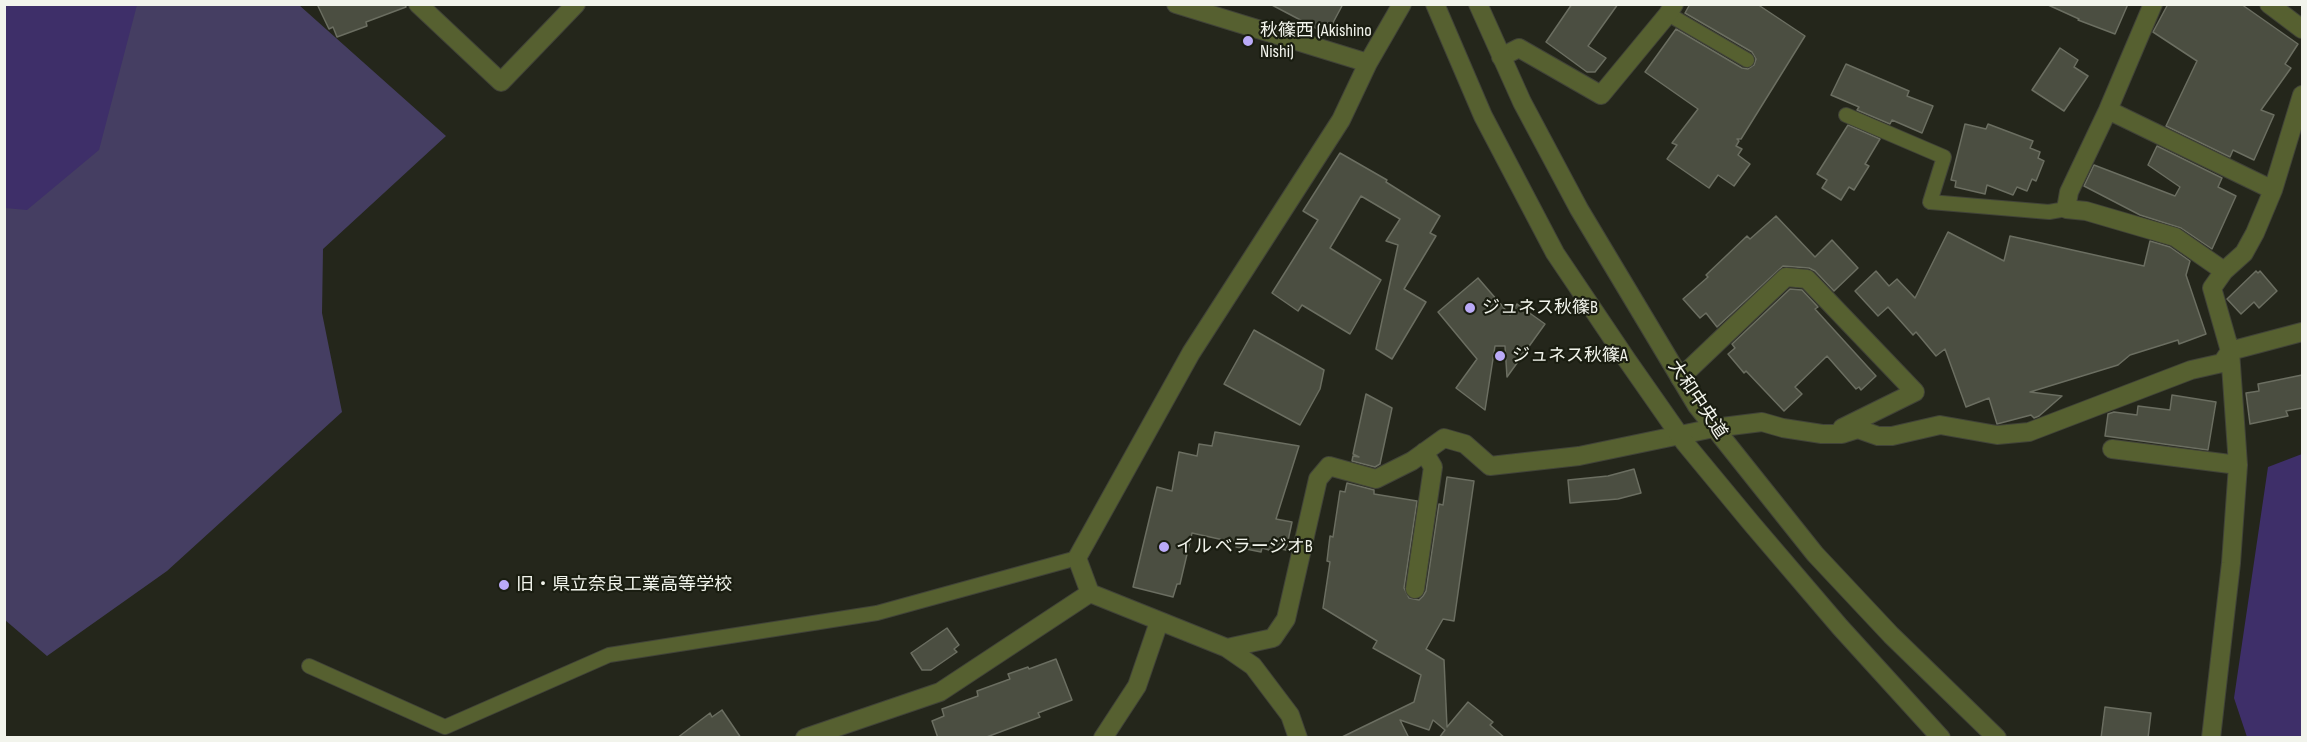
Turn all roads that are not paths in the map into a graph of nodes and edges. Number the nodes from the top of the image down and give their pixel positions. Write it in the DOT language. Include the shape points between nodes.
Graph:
graph roads {
  1 [pos="418,4"];
  2 [pos="576,4"];
  3 [pos="1176,4"];
  4 [pos="1402,4"];
  5 [pos="1436,4"];
  6 [pos="1478,4"];
  7 [pos="2153,4"];
  8 [pos="2269,4"];
  9 [pos="1671,9"];
  10 [pos="2302,29"];
  11 [pos="1501,57"];
  12 [pos="1748,60"];
  13 [pos="1368,63"];
  14 [pos="2302,95"];
  15 [pos="2108,110"];
  16 [pos="1846,115"];
  17 [pos="2300,119"];
  18 [pos="2273,190"];
  19 [pos="2066,209"];
  20 [pos="2224,271"];
  21 [pos="2302,332"];
  22 [pos="2230,351"];
  23 [pos="1680,378"];
  24 [pos="1714,428"];
  25 [pos="1830,434"];
  26 [pos="1679,435"];
  27 [pos="2112,449"];
  28 [pos="1424,452"];
  29 [pos="2238,465"];
  30 [pos="1077,558"];
  31 [pos="1415,589"];
  32 [pos="1090,593"];
  33 [pos="1159,622"];
  34 [pos="1227,648"];
  35 [pos="309,666"];
  36 [pos="806,738"];
  37 [pos="1103,738"];
  38 [pos="1298,738"];
  39 [pos="1941,738"];
  40 [pos="1997,738"];
  41 [pos="2211,738"];
  1 -- 2 [label="street" via="501,82"];
  3 -- 13 [label="street"];
  4 -- 13 [label="street"];
  5 -- 26 [label="street, 大和中央道" via="1483,116 1555,253"];
  6 -- 11 [label="street, 大和中央道"];
  7 -- 15 [label="street"];
  8 -- 10 [label="street"];
  9 -- 11 [label="street" via="1601,95 1519,48"];
  9 -- 12 [label="lane"];
  11 -- 23 [label="street, 大和中央道" via="1579,209"];
  13 -- 30 [label="street" via="1341,120 1191,353"];
  14 -- 17 [label="street"];
  15 -- 18 [label="street"];
  15 -- 19 [label="street" via="2069,192"];
  16 -- 19 [label="lane" via="1944,157 1930,202 2049,212"];
  17 -- 18 [label="street"];
  18 -- 20 [label="street" via="2244,253"];
  19 -- 20 [label="street" via="2086,211 2175,237"];
  20 -- 22 [label="street" via="2212,288"];
  21 -- 22 [label="street"];
  22 -- 25 [label="street" via="2222,363 2191,370 2029,432 1997,435 1940,424 1892,436 1858,429"];
  22 -- 29 [label="street"];
  23 -- 24 [label="street, 大和中央道"];
  23 -- 25 [label="street" via="1786,277 1808,279 1915,392"];
  24 -- 25 [label="street" via="1762,422"];
  24 -- 26 [label="street"];
  24 -- 40 [label="street, 大和中央道" via="1815,554"];
  26 -- 28 [label="street" via="1579,456 1490,466 1465,444 1444,438"];
  26 -- 39 [label="street, 大和中央道" via="1840,627"];
  27 -- 29 [label="street"];
  28 -- 31 [label="street" via="1433,467"];
  28 -- 34 [label="street" via="1376,479 1329,466 1318,479 1286,619 1273,638"];
  29 -- 41 [label="street"];
  30 -- 32 [label="street"];
  30 -- 35 [label="lane" via="877,613 609,655 445,727"];
  32 -- 33 [label="street"];
  32 -- 36 [label="street" via="940,692"];
  33 -- 34 [label="street"];
  33 -- 37 [label="street" via="1137,686"];
  34 -- 38 [label="street" via="1254,666 1290,715"];
}
